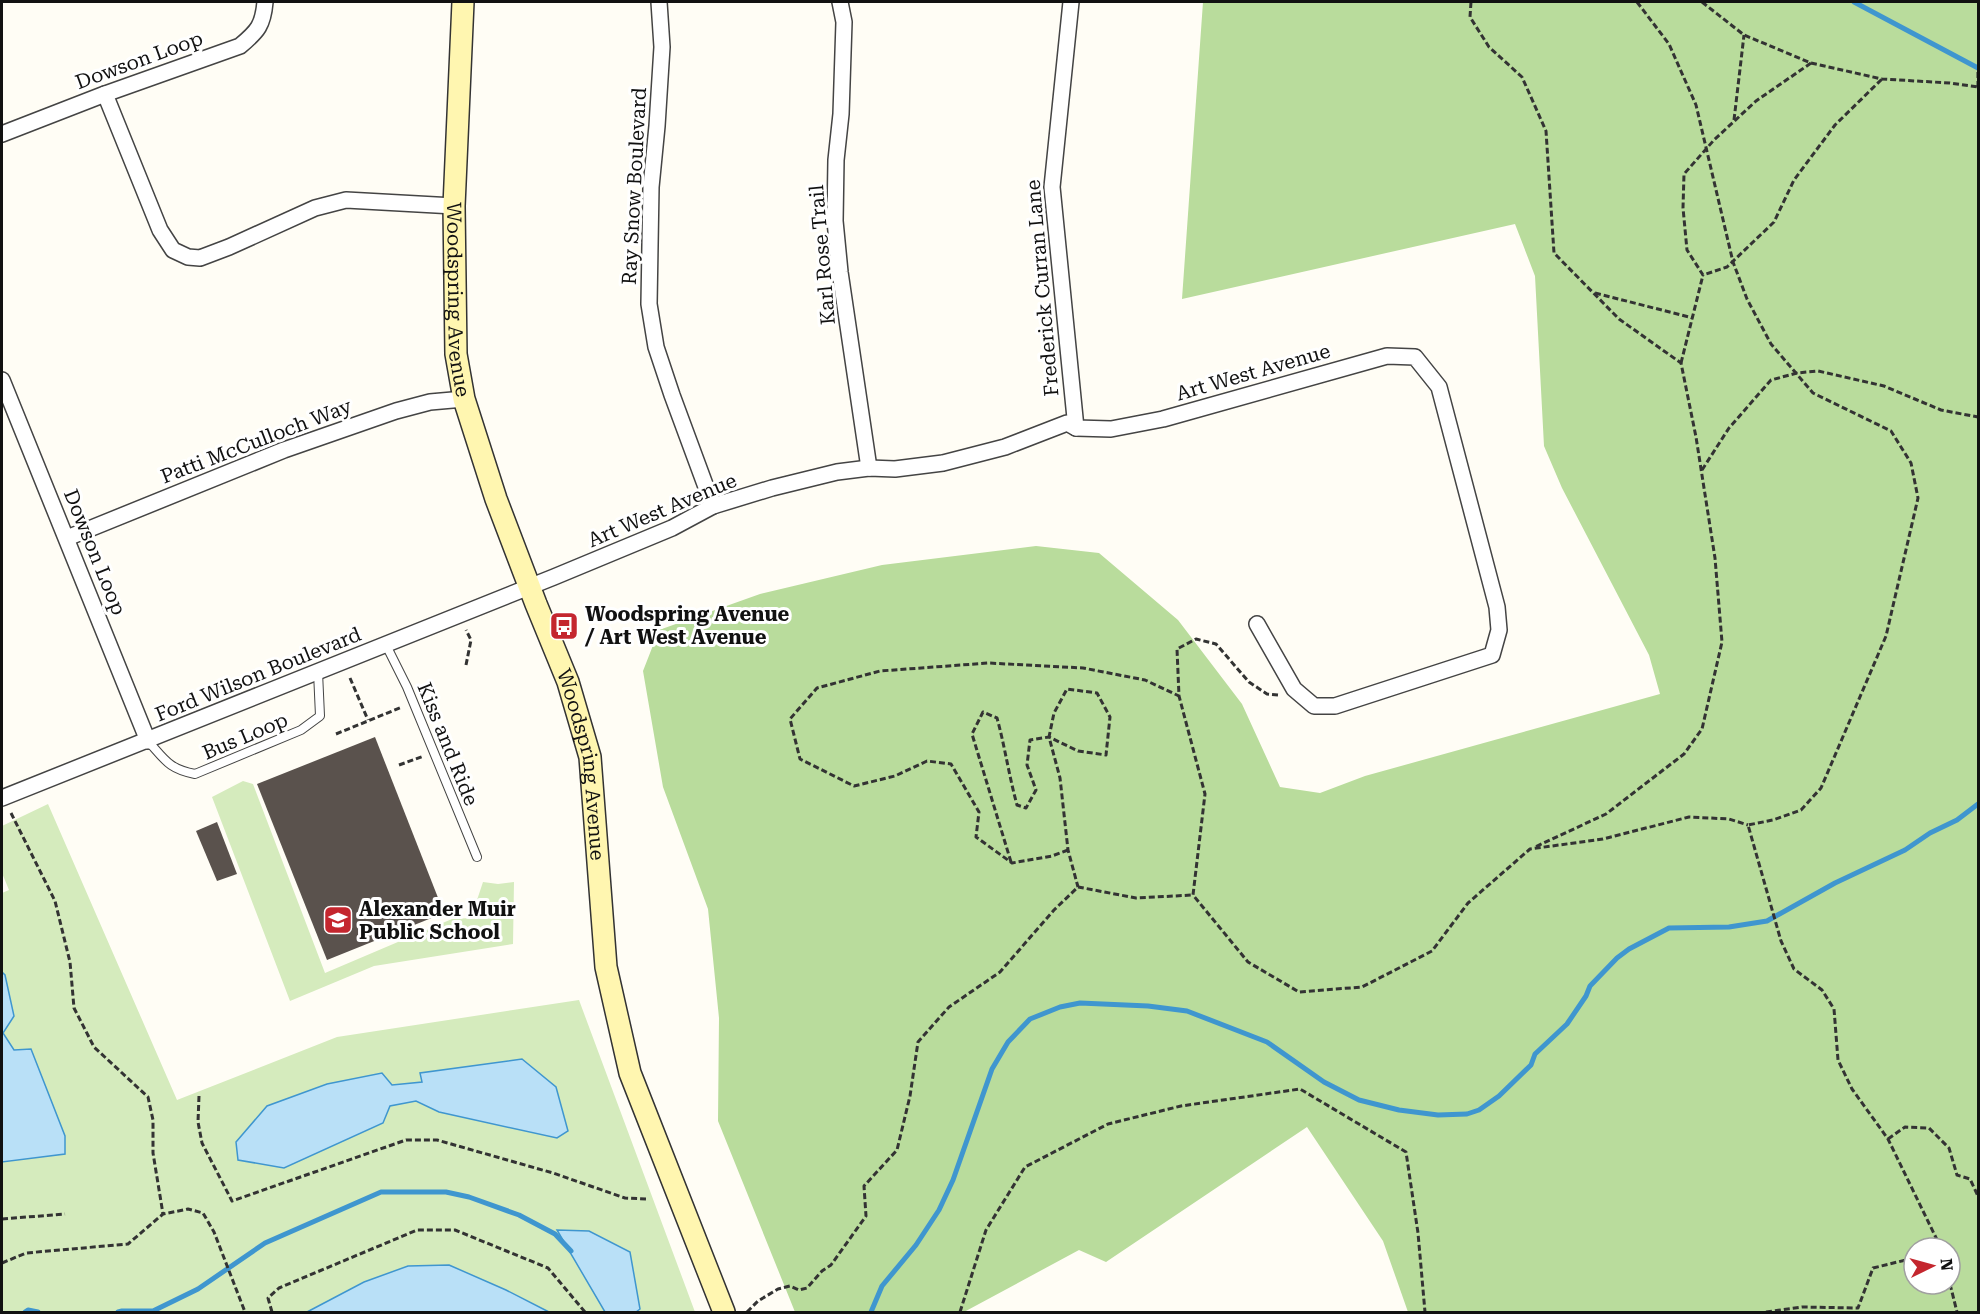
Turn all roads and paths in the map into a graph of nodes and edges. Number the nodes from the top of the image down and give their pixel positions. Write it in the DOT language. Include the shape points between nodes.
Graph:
graph roads {
  1 [pos="264,2"];
  2 [pos="463,2"];
  3 [pos="659,2"];
  4 [pos="840,2"];
  5 [pos="1071,2"];
  6 [pos="1471,2"];
  7 [pos="1637,2"];
  8 [pos="1702,2"];
  9 [pos="1744,35"];
  10 [pos="1811,63"];
  11 [pos="1978,71"];
  12 [pos="1882,78"];
  13 [pos="1978,87"];
  14 [pos="105,94"];
  15 [pos="1734,121"];
  16 [pos="2,134"];
  17 [pos="1706,148"];
  18 [pos="454,206"];
  19 [pos="1733,262"];
  20 [pos="1703,275"];
  21 [pos="1593,293"];
  22 [pos="1692,318"];
  23 [pos="1681,363"];
  24 [pos="1797,373"];
  25 [pos="2,380"];
  26 [pos="464,399"];
  27 [pos="1978,417"];
  28 [pos="1076,428"];
  29 [pos="868,468"];
  30 [pos="1701,471"];
  31 [pos="713,506"];
  32 [pos="67,538"];
  33 [pos="530,587"];
  34 [pos="1257,624"];
  35 [pos="466,630"];
  36 [pos="386,645"];
  37 [pos="466,665"];
  38 [pos="318,672"];
  39 [pos="350,678"];
  40 [pos="1294,689"];
  41 [pos="1179,696"];
  42 [pos="402,707"];
  43 [pos="368,720"];
  44 [pos="336,734"];
  45 [pos="1049,737"];
  46 [pos="148,741"];
  47 [pos="434,753"];
  48 [pos="399,765"];
  49 [pos="2,798"];
  50 [pos="11,813"];
  51 [pos="1748,825"];
  52 [pos="1530,849"];
  53 [pos="1068,850"];
  54 [pos="477,857"];
  55 [pos="1012,863"];
  56 [pos="1078,887"];
  57 [pos="1193,895"];
  58 [pos="199,1096"];
  59 [pos="1888,1139"];
  60 [pos="1978,1196"];
  61 [pos="646,1199"];
  62 [pos="65,1214"];
  63 [pos="163,1214"];
  64 [pos="2,1219"];
  65 [pos="1935,1236"];
  66 [pos="1902,1261"];
  67 [pos="2,1263"];
  68 [pos="1953,1296"];
  69 [pos="245,1312"];
  70 [pos="272,1312"];
  71 [pos="585,1312"];
  72 [pos="724,1312"];
  73 [pos="747,1312"];
  74 [pos="960,1312"];
  75 [pos="1425,1312"];
  76 [pos="1766,1312"];
  77 [pos="1957,1312"];
  1 -- 14 [label="street, Dowson Loop" via="264,17 256,32 240,46"];
  2 -- 18 [label="street, Woodspring Avenue"];
  3 -- 31 [label="street, Ray Snow Boulevard" via="662,47 651,187 649,304 656,347"];
  4 -- 29 [label="street, Karl Rose Trail" via="844,22 835,221"];
  5 -- 28 [label="street, Frederick Curran Lane" via="1052,187"];
  6 -- 21 [label="path" via="1470,17 1489,47 1522,77 1546,131 1554,253"];
  7 -- 17 [label="path" via="1669,44 1696,105"];
  8 -- 9 [label="path"];
  9 -- 10 [label="path"];
  9 -- 15 [label="path"];
  10 -- 12 [label="path"];
  10 -- 15 [label="path"];
  11 -- 13 [label="path"];
  12 -- 13 [label="path"];
  12 -- 19 [label="path" via="1835,125 1794,180 1774,222"];
  14 -- 16 [label="street, Dowson Loop"];
  14 -- 18 [label="street" via="160,230 173,250 188,257 200,258 315,208 346,200"];
  15 -- 17 [label="path"];
  17 -- 19 [label="path"];
  17 -- 20 [label="path" via="1684,174 1683,197 1688,250"];
  18 -- 26 [label="street, Woodspring Avenue" via="456,354"];
  19 -- 20 [label="path"];
  19 -- 24 [label="path" via="1771,344"];
  20 -- 22 [label="path"];
  21 -- 22 [label="path"];
  21 -- 23 [label="path" via="1619,320"];
  22 -- 23 [label="path"];
  23 -- 30 [label="path"];
  24 -- 27 [label="path" via="1818,371 1884,386 1941,410"];
  24 -- 30 [label="path" via="1771,380 1729,428"];
  24 -- 51 [label="path" via="1813,393 1891,431 1911,463 1918,498 1887,636 1821,788 1801,810"];
  25 -- 32 [label="street, Dowson Loop"];
  26 -- 32 [label="street, Patti McCulloch Way" via="396,411 284,450"];
  26 -- 33 [label="street, Woodspring Avenue"];
  28 -- 29 [label="street, Art West Avenue" via="1066,423 1005,447 943,463"];
  28 -- 40 [label="street, Art West Avenue" via="1111,429 1163,419 1388,356 1415,357 1439,387 1497,607 1499,630 1492,655 1335,706 1314,706"];
  29 -- 31 [label="street, Art West Avenue" via="837,472"];
  30 -- 52 [label="path" via="1715,558 1722,642 1702,729 1684,754 1606,814"];
  31 -- 33 [label="street, Art West Avenue" via="672,528"];
  32 -- 46 [label="street, Dowson Loop"];
  33 -- 36 [label="street, Ford Wilson Boulevard"];
  33 -- 72 [label="street, Woodspring Avenue" via="568,682 590,757 606,968 630,1073"];
  34 -- 40 [label="street, Art West Avenue"];
  35 -- 37 [label="path" via="471,640"];
  36 -- 38 [label="street, Ford Wilson Boulevard"];
  36 -- 47 [label="lane, Kiss and Ride"];
  38 -- 46 [label="street, Ford Wilson Boulevard"];
  38 -- 46 [label="lane, Bus Loop" via="320,716 301,730 195,774 177,771"];
  39 -- 43 [label="path"];
  40 -- 41 [label="path" via="1280,695 1267,694 1249,682 1216,644 1196,639 1177,649"];
  41 -- 55 [label="path" via="1145,680 1083,668 988,663 880,671 817,688 790,719 800,759 854,786 895,776 927,761 951,764 979,812 976,837"];
  41 -- 57 [label="path" via="1205,794"];
  42 -- 43 [label="path"];
  43 -- 44 [label="path"];
  45 -- 45 [label="path" via="1054,713 1067,689 1097,693 1110,717 1106,755 1078,751"];
  45 -- 53 [label="path" via="1059,778"];
  45 -- 55 [label="path" via="1030,740 1027,765 1036,790 1026,808 1017,805 997,718 983,712 972,735"];
  46 -- 49 [label="street, Ford Wilson Boulevard"];
  47 -- 48 [label="path"];
  47 -- 54 [label="lane, Kiss and Ride"];
  50 -- 63 [label="path" via="56,901 70,962 74,1008 94,1047 148,1097"];
  51 -- 52 [label="path" via="1729,819 1689,817 1603,839"];
  51 -- 59 [label="path" via="1781,941 1794,969 1822,990 1834,1009 1838,1060 1852,1089"];
  52 -- 57 [label="path" via="1468,903 1431,951 1362,987 1299,992 1248,962"];
  53 -- 55 [label="path"];
  53 -- 56 [label="path"];
  56 -- 57 [label="path" via="1136,898"];
  56 -- 73 [label="path" via="1000,972 950,1007 918,1042 897,1150 864,1186 866,1216 831,1265 807,1288 778,1289"];
  58 -- 61 [label="path" via="202,1143 232,1201 406,1140 437,1140 625,1198"];
  59 -- 60 [label="path" via="1905,1127 1929,1128 1949,1148 1957,1175 1970,1179"];
  59 -- 65 [label="path"];
  62 -- 64 [label="path"];
  63 -- 67 [label="path" via="128,1244 26,1253"];
  63 -- 69 [label="path" via="188,1209 203,1213"];
  66 -- 76 [label="path" via="1873,1268 1858,1308 1802,1307"];
  68 -- 77 [label="path"];
  70 -- 71 [label="path" via="268,1298 279,1288 417,1230 456,1230 548,1268"];
  74 -- 75 [label="path" via="986,1230 1026,1167 1108,1124 1181,1106 1300,1089 1406,1152"];
}
